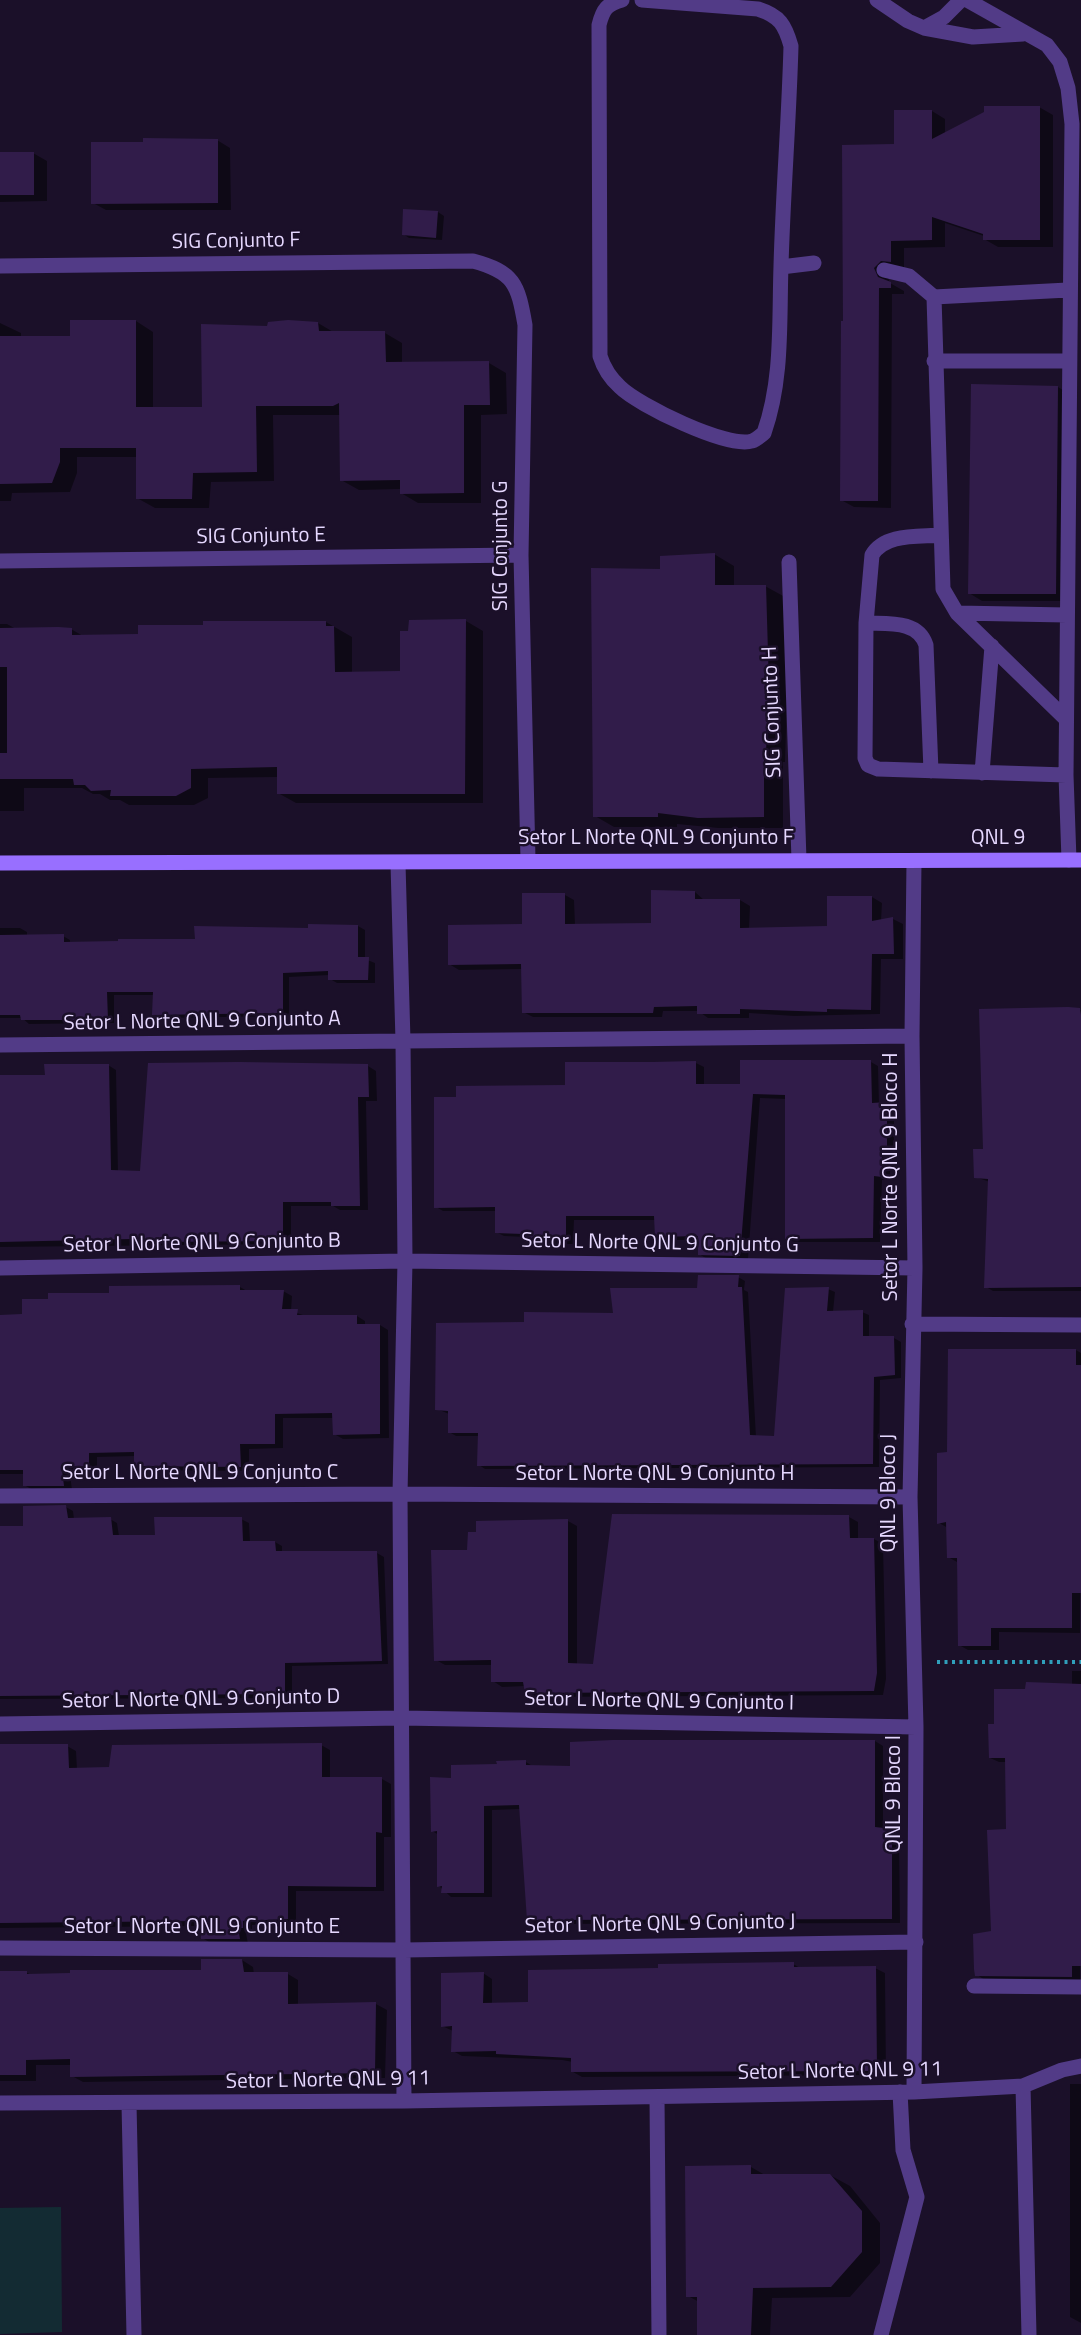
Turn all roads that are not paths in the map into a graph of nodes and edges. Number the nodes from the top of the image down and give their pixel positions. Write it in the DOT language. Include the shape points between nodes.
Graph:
graph roads {
  1 [pos="622,0"];
  2 [pos="642,0"];
  3 [pos="877,0"];
  4 [pos="961,0"];
  5 [pos="967,0"];
  6 [pos="924,28"];
  7 [pos="1023,34"];
  8 [pos="473,261"];
  9 [pos="814,263"];
  10 [pos="0,266"];
  11 [pos="781,267"];
  12 [pos="884,270"];
  13 [pos="1068,290"];
  14 [pos="934,297"];
  15 [pos="934,361"];
  16 [pos="1068,361"];
  17 [pos="941,535"];
  18 [pos="522,555"];
  19 [pos="0,561"];
  20 [pos="789,562"];
  21 [pos="957,613"];
  22 [pos="1067,615"];
  23 [pos="866,623"];
  24 [pos="992,646"];
  25 [pos="1066,719"];
  26 [pos="931,771"];
  27 [pos="982,773"];
  28 [pos="1066,775"];
  29 [pos="528,860"];
  30 [pos="799,860"];
  31 [pos="1075,860"];
  32 [pos="914,861"];
  33 [pos="0,863"];
  34 [pos="398,864"];
  35 [pos="912,1036"];
  36 [pos="404,1041"];
  37 [pos="0,1045"];
  38 [pos="405,1262"];
  39 [pos="0,1268"];
  40 [pos="915,1268"];
  41 [pos="912,1324"];
  42 [pos="1081,1325"];
  43 [pos="400,1494"];
  44 [pos="0,1496"];
  45 [pos="910,1497"];
  46 [pos="915,1662"];
  47 [pos="402,1718"];
  48 [pos="0,1724"];
  49 [pos="916,1727"];
  50 [pos="916,1942"];
  51 [pos="0,1948"];
  52 [pos="404,1950"];
  53 [pos="974,1986"];
  54 [pos="1081,1987"];
  55 [pos="1081,2066"];
  56 [pos="1023,2086"];
  57 [pos="907,2092"];
  58 [pos="657,2097"];
  59 [pos="404,2101"];
  60 [pos="0,2103"];
  61 [pos="129,2104"];
  62 [pos="134,2335"];
  63 [pos="659,2335"];
  64 [pos="881,2335"];
  65 [pos="1029,2335"];
  1 -- 11 [label="street" via="609,3 599,25 599,309 604,370 622,389 691,427 735,442 752,441 764,433 775,393"];
  2 -- 11 [label="street" via="758,9 773,14 786,28 791,46"];
  3 -- 6 [label="street"];
  4 -- 6 [label="street"];
  5 -- 7 [label="street"];
  6 -- 7 [label="street" via="973,37"];
  7 -- 13 [label="street" via="1047,45 1060,62 1068,88"];
  8 -- 10 [label="street, SIG Conjunto F"];
  8 -- 18 [label="street, SIG Conjunto G" via="495,267 511,277 520,297 525,325"];
  9 -- 11 [label="street"];
  12 -- 14 [label="street" via="909,276"];
  13 -- 14 [label="street"];
  13 -- 16 [label="street"];
  14 -- 15 [label="street"];
  15 -- 16 [label="street"];
  15 -- 17 [label="street"];
  16 -- 22 [label="street"];
  17 -- 21 [label="street" via="943,589"];
  17 -- 23 [label="street" via="886,541 877,548 870,563"];
  18 -- 19 [label="street, SIG Conjunto E"];
  18 -- 29 [label="street, SIG Conjunto G"];
  20 -- 30 [label="street, SIG Conjunto H"];
  21 -- 22 [label="street"];
  21 -- 24 [label="street"];
  22 -- 25 [label="street"];
  23 -- 26 [label="street" via="906,625 924,638"];
  23 -- 26 [label="street" via="865,759 878,769"];
  24 -- 25 [label="street"];
  24 -- 27 [label="street"];
  25 -- 28 [label="street"];
  26 -- 27 [label="street"];
  27 -- 28 [label="street"];
  28 -- 31 [label="street"];
  29 -- 30 [label="street, Setor L Norte QNL 9 Conjunto F"];
  29 -- 34 [label="street, Setor L Norte QNL 9 Conjunto F"];
  30 -- 32 [label="street, Setor L Norte QNL 9 Conjunto F"];
  31 -- 32 [label="street, QNL 9"];
  32 -- 35 [label="street, Setor L Norte QNL 9 Bloco H"];
  33 -- 34 [label="street"];
  34 -- 36 [label="street"];
  35 -- 36 [label="street"];
  35 -- 40 [label="street, Setor L Norte QNL 9 Bloco H"];
  36 -- 37 [label="street, Setor L Norte QNL 9 Conjunto A"];
  36 -- 38 [label="street"];
  38 -- 39 [label="street, Setor L Norte QNL 9 Conjunto B"];
  38 -- 40 [label="street, Setor L Norte QNL 9 Conjunto G"];
  38 -- 43 [label="street"];
  40 -- 41 [label="street, Setor L Norte QNL 9 Bloco H"];
  41 -- 42 [label="street, Setor L Norte QNL 9 Bloco H"];
  41 -- 45 [label="street, QNL 9 Bloco J"];
  43 -- 44 [label="street, Setor L Norte QNL 9 Conjunto C"];
  43 -- 45 [label="street, Setor L Norte QNL 9 Conjunto H"];
  43 -- 47 [label="street"];
  45 -- 46 [label="street, QNL 9 Bloco J"];
  46 -- 49 [label="street, QNL 9 Bloco I"];
  47 -- 48 [label="street, Setor L Norte QNL 9 Conjunto D"];
  47 -- 49 [label="street, Setor L Norte QNL 9 Conjunto I"];
  47 -- 52 [label="street"];
  49 -- 50 [label="street, QNL 9 Bloco I"];
  50 -- 52 [label="street, Setor L Norte QNL 9 Conjunto J"];
  50 -- 57 [label="street, QNL 9 Bloco I"];
  51 -- 52 [label="street, Setor L Norte QNL 9 Conjunto E"];
  52 -- 59 [label="street"];
  53 -- 54 [label="street"];
  55 -- 56 [label="street, Setor L Norte QNL 9 11"];
  56 -- 57 [label="street, Setor L Norte QNL 9 11"];
  56 -- 65 [label="street"];
  57 -- 58 [label="street, Setor L Norte QNL 9 11"];
  57 -- 64 [label="street, QNL 9 Bloco I" via="903,2150 917,2197"];
  58 -- 59 [label="street, Setor L Norte QNL 9 11"];
  58 -- 63 [label="street"];
  59 -- 61 [label="street, Setor L Norte QNL 9 11"];
  60 -- 61 [label="street, Setor L Norte QNL 9 11"];
  61 -- 62 [label="street"];
}
